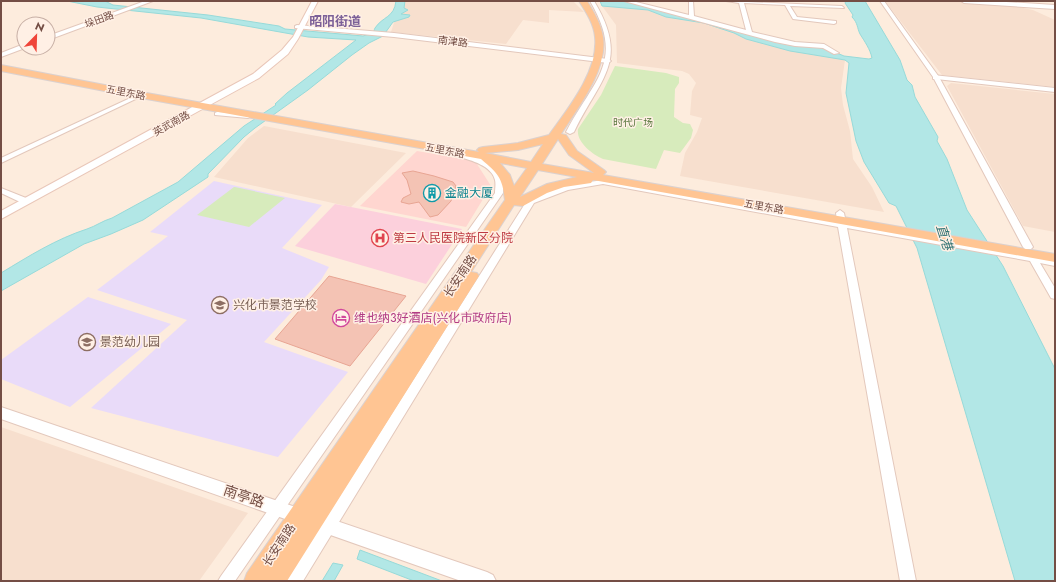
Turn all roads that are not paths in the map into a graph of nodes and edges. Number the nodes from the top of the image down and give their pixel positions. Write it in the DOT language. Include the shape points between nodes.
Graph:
graph roads {
  1 [pos="150,1"];
  2 [pos="310,1"];
  3 [pos="315,1"];
  4 [pos="583,1"];
  5 [pos="588,1"];
  6 [pos="592,1"];
  7 [pos="626,1"];
  8 [pos="691,1"];
  9 [pos="728,1"];
  10 [pos="741,1"];
  11 [pos="882,1"];
  12 [pos="964,1"];
  13 [pos="1022,1"];
  14 [pos="1025,1"];
  15 [pos="640,2"];
  16 [pos="787,4"];
  17 [pos="1034,5"];
  18 [pos="842,7"];
  19 [pos="1055,7"];
  20 [pos="1052,13"];
  21 [pos="692,17"];
  22 [pos="834,22"];
  23 [pos="297,32"];
  24 [pos="750,34"];
  25 [pos="56,35"];
  26 [pos="16,49"];
  27 [pos="836,53"];
  28 [pos="1,55"];
  29 [pos="603,60"];
  30 [pos="1,63"];
  31 [pos="1,68"];
  32 [pos="937,78"];
  33 [pos="1055,91"];
  34 [pos="141,95"];
  35 [pos="205,104"];
  36 [pos="248,113"];
  37 [pos="217,114"];
  38 [pos="276,118"];
  39 [pos="561,136"];
  40 [pos="481,153"];
  41 [pos="1,161"];
  42 [pos="540,164"];
  43 [pos="601,175"];
  44 [pos="1,190"];
  45 [pos="23,200"];
  46 [pos="515,201"];
  47 [pos="1,212"];
  48 [pos="1,216"];
  49 [pos="841,219"];
  50 [pos="1055,252"];
  51 [pos="1031,253"];
  52 [pos="1055,258"];
  53 [pos="1055,263"];
  54 [pos="1055,296"];
  55 [pos="1,413"];
  56 [pos="279,508"];
  57 [pos="314,520"];
  58 [pos="226,581"];
  59 [pos="255,581"];
  60 [pos="274,581"];
  61 [pos="294,581"];
  62 [pos="487,581"];
  63 [pos="908,581"];
  1 -- 25 [label="street, 垛田路"];
  2 -- 23 [label="main road, 英武南路"];
  3 -- 23 [label="main road, 英武南路"];
  4 -- 29 [label="main road, 长安南路" via="596,22"];
  5 -- 29 [label="main road, 长安南路" via="603,31"];
  6 -- 29 [label="street" via="608,30 609,42"];
  7 -- 15 [label="street"];
  8 -- 21 [label="street"];
  9 -- 10 [label="street"];
  10 -- 16 [label="street"];
  10 -- 24 [label="street"];
  11 -- 32 [label="street"];
  12 -- 17 [label="street"];
  13 -- 17 [label="street"];
  14 -- 17 [label="street"];
  15 -- 21 [label="street"];
  16 -- 18 [label="street"];
  16 -- 22 [label="street" via="795,18"];
  17 -- 19 [label="street"];
  17 -- 20 [label="street"];
  21 -- 24 [label="street"];
  23 -- 29 [label="street, 南津路" via="364,32"];
  23 -- 35 [label="main road, 英武南路" via="285,52 256,76"];
  24 -- 27 [label="street" via="795,44 824,46"];
  26 -- 28 [label="street"];
  29 -- 39 [label="main road, 长安南路" via="588,96"];
  30 -- 35 [label="main road, 五里东路"];
  31 -- 34 [label="main road, 五里东路"];
  32 -- 33 [label="street"];
  32 -- 51 [label="street"];
  34 -- 35 [label="main road, 五里东路"];
  34 -- 41 [label="street"];
  35 -- 36 [label="main road, 五里东路"];
  35 -- 45 [label="main road, 英武南路"];
  35 -- 48 [label="main road, 英武南路"];
  36 -- 37 [label="street"];
  36 -- 38 [label="main road, 五里东路"];
  38 -- 40 [label="main road, 五里东路"];
  38 -- 56 [label="street" via="473,156 495,172 499,179 499,193"];
  39 -- 40 [label="main road"];
  39 -- 42 [label="main road, 长安南路"];
  39 -- 43 [label="main road" via="573,153"];
  40 -- 42 [label="main road, 五里东路"];
  40 -- 46 [label="main road" via="506,176"];
  42 -- 43 [label="main road, 五里东路"];
  42 -- 46 [label="main road, 长安南路"];
  43 -- 46 [label="main road" via="552,187"];
  43 -- 49 [label="main road, 五里东路"];
  44 -- 45 [label="street"];
  45 -- 47 [label="main road, 英武南路"];
  46 -- 57 [label="main road, 长安南路"];
  49 -- 51 [label="main road, 五里东路"];
  49 -- 57 [label="street" via="603,182 569,186 531,201"];
  49 -- 63 [label="street"];
  50 -- 51 [label="main road"];
  51 -- 52 [label="main road"];
  51 -- 53 [label="street"];
  51 -- 54 [label="street"];
  55 -- 56 [label="street, 南亭路"];
  56 -- 57 [label="street, 南亭路"];
  56 -- 58 [label="street"];
  57 -- 59 [label="main road, 长安南路"];
  57 -- 60 [label="main road, 长安南路"];
  57 -- 61 [label="street"];
  57 -- 62 [label="street, 南亭路"];
}
